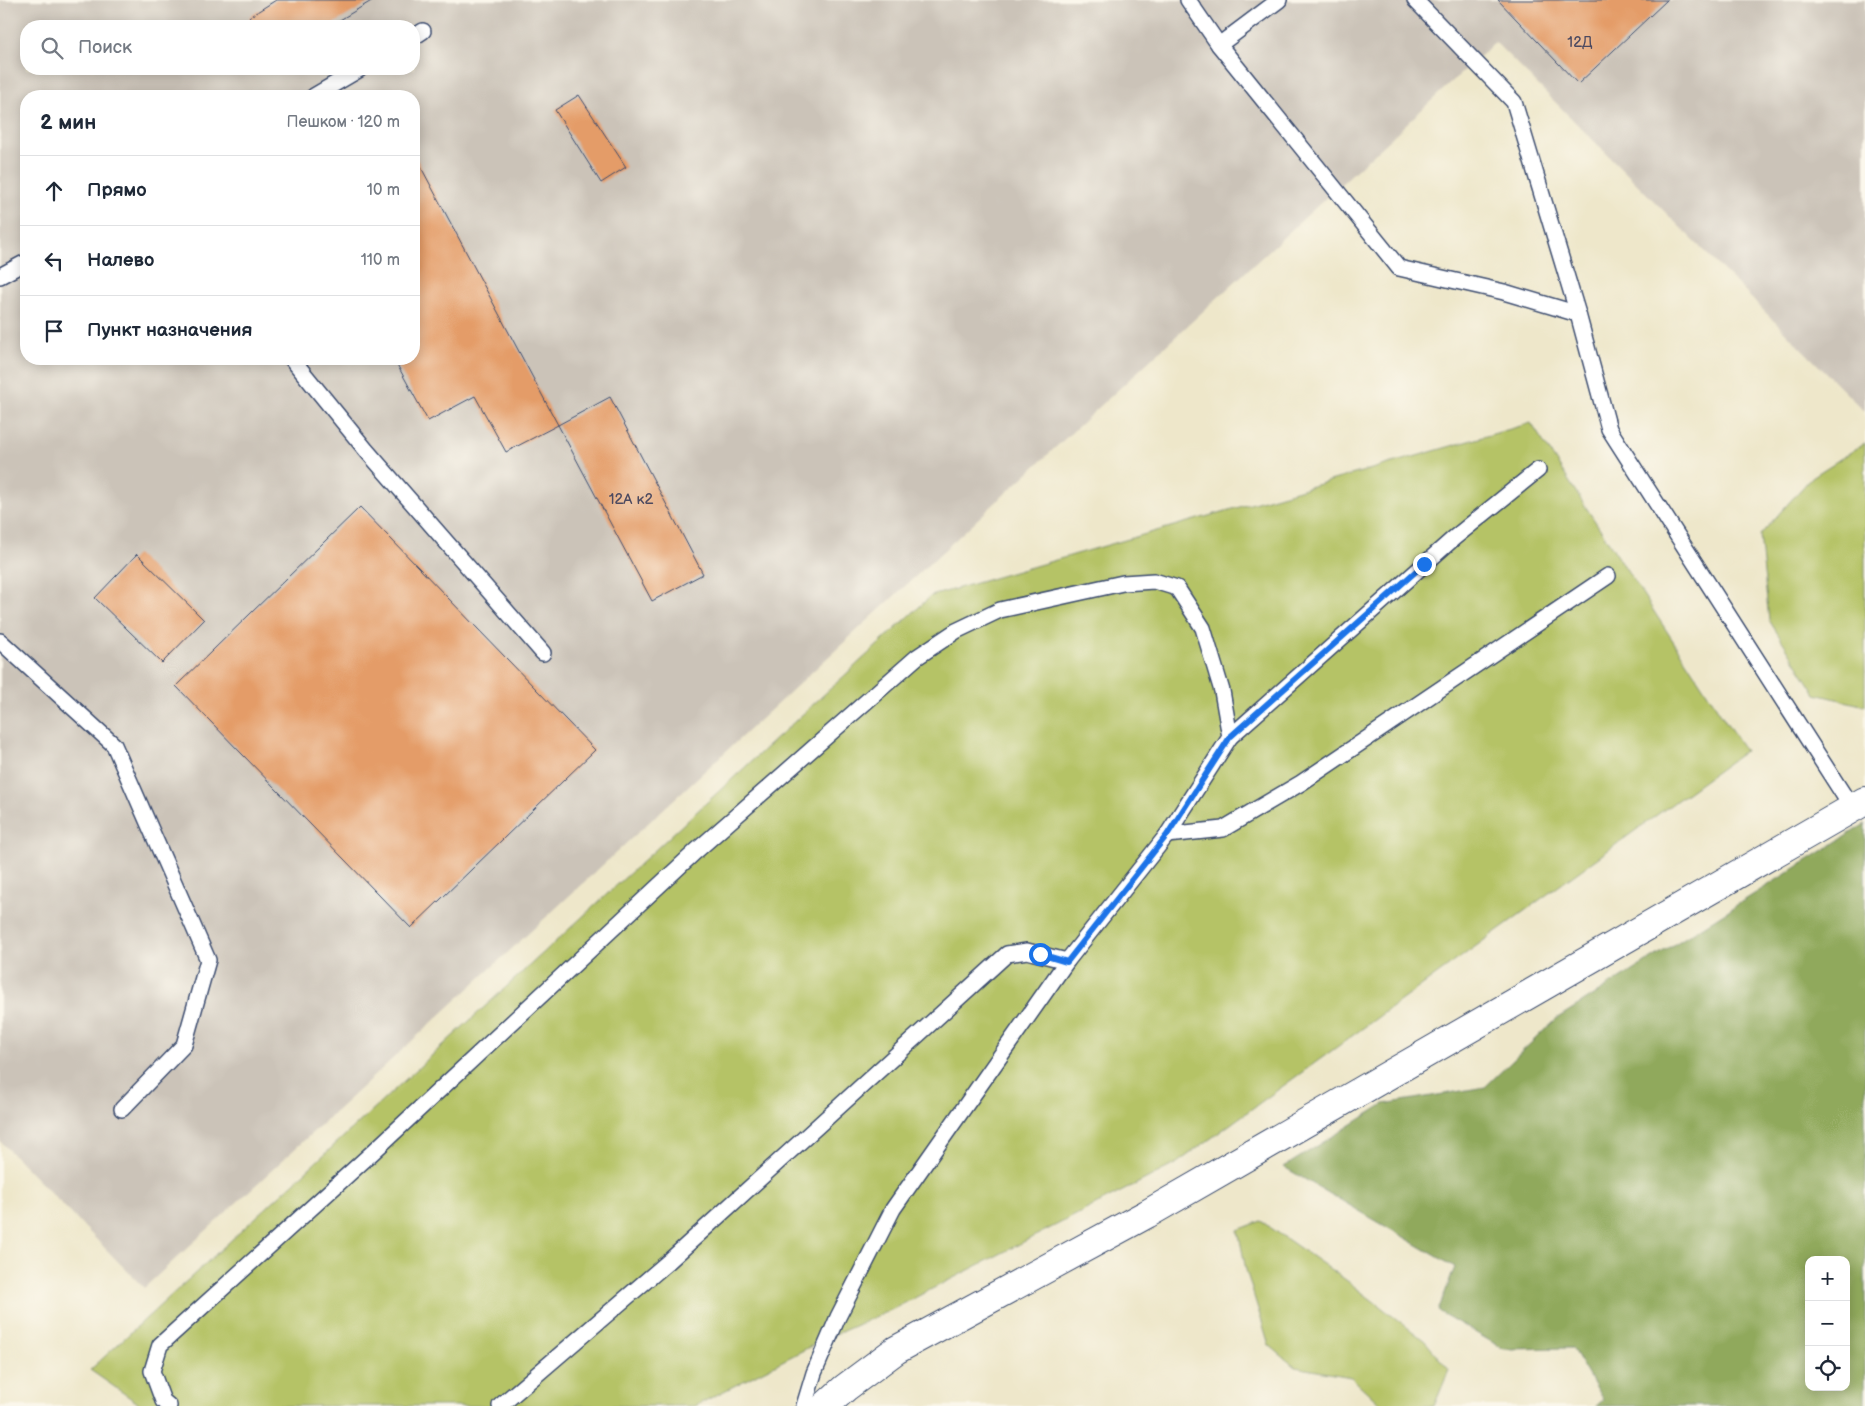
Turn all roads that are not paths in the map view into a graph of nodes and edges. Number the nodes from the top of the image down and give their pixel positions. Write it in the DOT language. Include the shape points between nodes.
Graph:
graph roads {
  1 [pos="1188,0"];
  2 [pos="1280,0"];
  3 [pos="1416,0"];
  4 [pos="1219,45"];
  5 [pos="350,75"];
  6 [pos="324,90"];
  7 [pos="20,265"];
  8 [pos="0,276"];
  9 [pos="1578,314"];
  10 [pos="297,365"];
  11 [pos="1538,470"];
  12 [pos="1608,576"];
  13 [pos="0,641"];
  14 [pos="543,653"];
  15 [pos="1230,737"];
  16 [pos="1858,805"];
  17 [pos="1167,835"];
  18 [pos="1067,962"];
  19 [pos="122,1109"];
  20 [pos="169,1406"];
  21 [pos="500,1406"];
  22 [pos="804,1406"];
  23 [pos="825,1406"];
  1 -- 4 [label="lane"];
  2 -- 4 [label="lane"];
  3 -- 9 [label="lane" via="1514,102"];
  4 -- 9 [label="lane" via="1399,268 1504,292"];
  5 -- 6 [label="lane"];
  7 -- 8 [label="lane"];
  9 -- 16 [label="lane" via="1609,429"];
  10 -- 14 [label="lane" via="366,450"];
  11 -- 15 [label="lane" via="1454,538"];
  12 -- 17 [label="lane" via="1300,783 1223,830"];
  13 -- 19 [label="lane" via="114,745 208,960 184,1045"];
  15 -- 17 [label="lane"];
  15 -- 20 [label="lane" via="1222,690 1203,628 1177,588 1154,581 1123,583 1000,610 956,630 917,657 695,852 160,1345 152,1371 163,1401"];
  16 -- 23 [label="street" via="1156,1210 896,1350"];
  17 -- 18 [label="lane"];
  18 -- 21 [label="lane" via="1027,951 1007,954 668,1262"];
  18 -- 22 [label="lane" via="893,1209 838,1317"];
}
